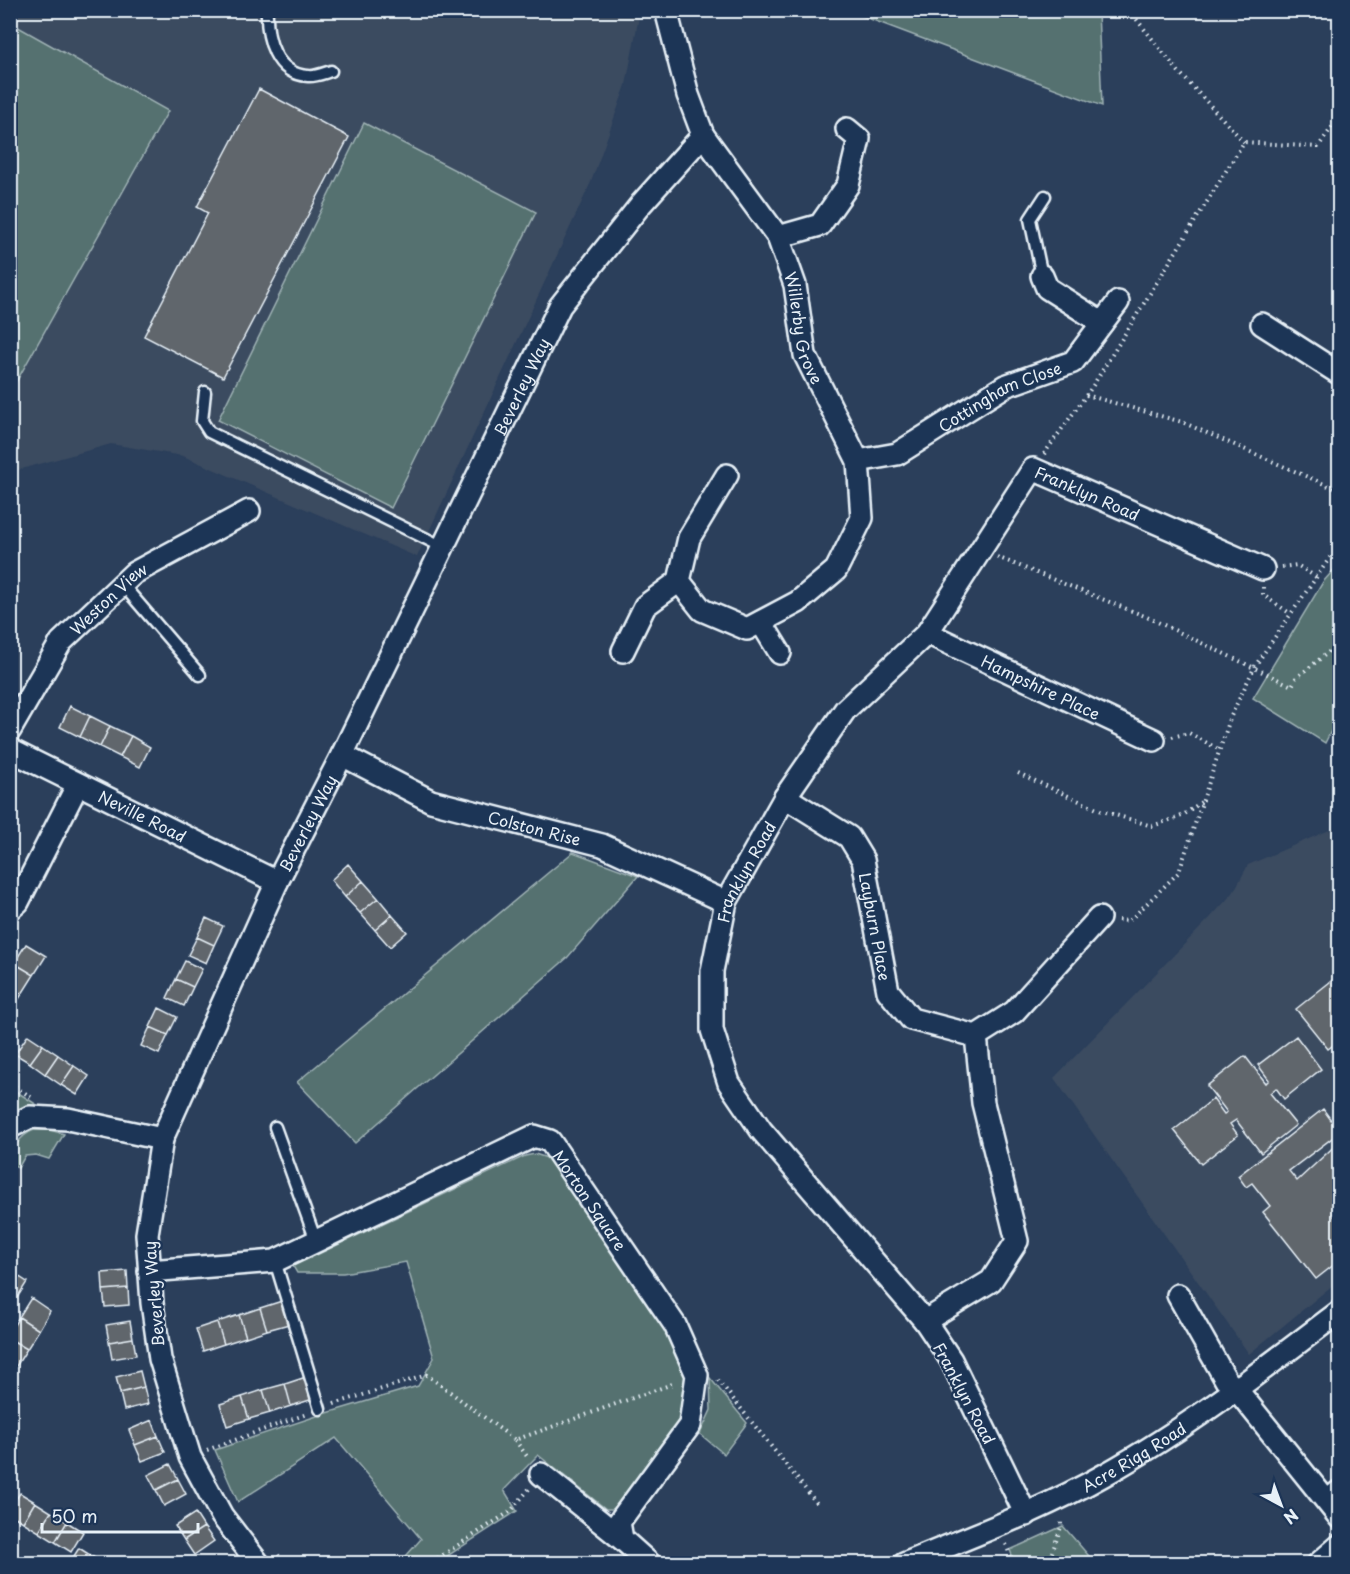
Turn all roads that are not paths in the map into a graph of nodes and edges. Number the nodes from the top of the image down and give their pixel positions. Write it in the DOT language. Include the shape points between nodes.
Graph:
graph roads {
  1 [pos="267,10"];
  2 [pos="666,10"];
  3 [pos="331,71"];
  4 [pos="847,129"];
  5 [pos="703,135"];
  6 [pos="1045,196"];
  7 [pos="778,237"];
  8 [pos="1042,276"];
  9 [pos="1118,302"];
  10 [pos="1102,323"];
  11 [pos="1262,324"];
  12 [pos="1340,374"];
  13 [pos="205,392"];
  14 [pos="858,461"];
  15 [pos="727,475"];
  16 [pos="249,511"];
  17 [pos="443,547"];
  18 [pos="1263,569"];
  19 [pos="679,580"];
  20 [pos="122,584"];
  21 [pos="761,622"];
  22 [pos="927,633"];
  23 [pos="624,651"];
  24 [pos="780,653"];
  25 [pos="200,675"];
  26 [pos="10,730"];
  27 [pos="1154,740"];
  28 [pos="10,750"];
  29 [pos="342,755"];
  30 [pos="78,784"];
  31 [pos="785,796"];
  32 [pos="277,882"];
  33 [pos="726,902"];
  34 [pos="10,909"];
  35 [pos="1099,918"];
  36 [pos="976,1036"];
  37 [pos="10,1127"];
  38 [pos="275,1127"];
  39 [pos="162,1139"];
  40 [pos="316,1241"];
  41 [pos="275,1261"];
  42 [pos="149,1271"];
  43 [pos="1178,1295"];
  44 [pos="1340,1311"];
  45 [pos="925,1321"];
  46 [pos="1238,1390"];
  47 [pos="320,1409"];
  48 [pos="541,1474"];
  49 [pos="1331,1491"];
  50 [pos="1026,1515"];
  51 [pos="1340,1518"];
  52 [pos="622,1539"];
  53 [pos="1340,1545"];
  54 [pos="265,1556"];
  55 [pos="650,1563"];
  56 [pos="904,1563"];
  57 [pos="1318,1563"];
  1 -- 3 [label="lane" via="266,23 274,53 285,68 308,76"];
  2 -- 5 [label="street, Willerby Grove" via="681,74"];
  4 -- 7 [label="street" via="859,139 848,185 820,225"];
  5 -- 7 [label="street, Willerby Grove"];
  5 -- 17 [label="street, Beverley Way" via="641,204 560,306"];
  6 -- 8 [label="lane" via="1030,219"];
  7 -- 14 [label="street, Willerby Grove" via="795,285 805,354"];
  8 -- 10 [label="street" via="1047,288"];
  9 -- 10 [label="street, Cottingham Close"];
  10 -- 14 [label="street, Cottingham Close" via="1073,362 1005,386 897,454"];
  11 -- 12 [label="street"];
  13 -- 17 [label="lane" via="202,421 209,432"];
  14 -- 21 [label="street, Willerby Grove" via="862,518 836,570 798,602"];
  15 -- 19 [label="street" via="689,538"];
  16 -- 20 [label="street, Weston View" via="134,573"];
  17 -- 29 [label="street, Beverley Way"];
  18 -- 22 [label="street, Franklyn Road" via="1033,469"];
  19 -- 21 [label="street, Willerby Grove" via="702,610 747,629"];
  19 -- 23 [label="street" via="645,606"];
  20 -- 25 [label="lane"];
  20 -- 26 [label="street, Weston View" via="61,642"];
  21 -- 24 [label="street"];
  22 -- 27 [label="street, Hampshire Place"];
  22 -- 31 [label="street, Franklyn Road" via="845,710"];
  28 -- 30 [label="street, Neville Road"];
  29 -- 32 [label="street, Beverley Way"];
  29 -- 33 [label="street, Colston Rise" via="431,801 603,845"];
  30 -- 32 [label="street, Neville Road"];
  30 -- 34 [label="street" via="18,902"];
  31 -- 33 [label="street, Franklyn Road"];
  31 -- 36 [label="street, Layburn Place" via="849,837 862,860 888,991 911,1019"];
  32 -- 39 [label="street, Beverley Way"];
  33 -- 45 [label="street, Franklyn Road" via="712,971 712,1030 729,1083 761,1130"];
  35 -- 36 [label="street" via="1014,1012"];
  36 -- 45 [label="street" via="983,1103 1017,1241 991,1281"];
  37 -- 39 [label="street" via="30,1117 68,1119"];
  38 -- 40 [label="lane"];
  39 -- 42 [label="street, Beverley Way" via="147,1234"];
  40 -- 41 [label="street, Morton Square"];
  40 -- 52 [label="street, Morton Square" via="534,1136 550,1141 675,1325 697,1376 690,1425 619,1522"];
  41 -- 42 [label="street, Morton Square"];
  41 -- 47 [label="lane"];
  42 -- 54 [label="street, Beverley Way" via="160,1359 200,1450 222,1516"];
  43 -- 46 [label="street" via="1226,1380"];
  44 -- 46 [label="street, Acre Rigg Road"];
  45 -- 50 [label="street, Franklyn Road" via="951,1360"];
  46 -- 49 [label="street"];
  46 -- 50 [label="street, Acre Rigg Road" via="1104,1475"];
  48 -- 52 [label="street"];
  49 -- 51 [label="street"];
  50 -- 56 [label="street, Acre Rigg Road"];
  52 -- 55 [label="street"];
  53 -- 57 [label="street"];
}
